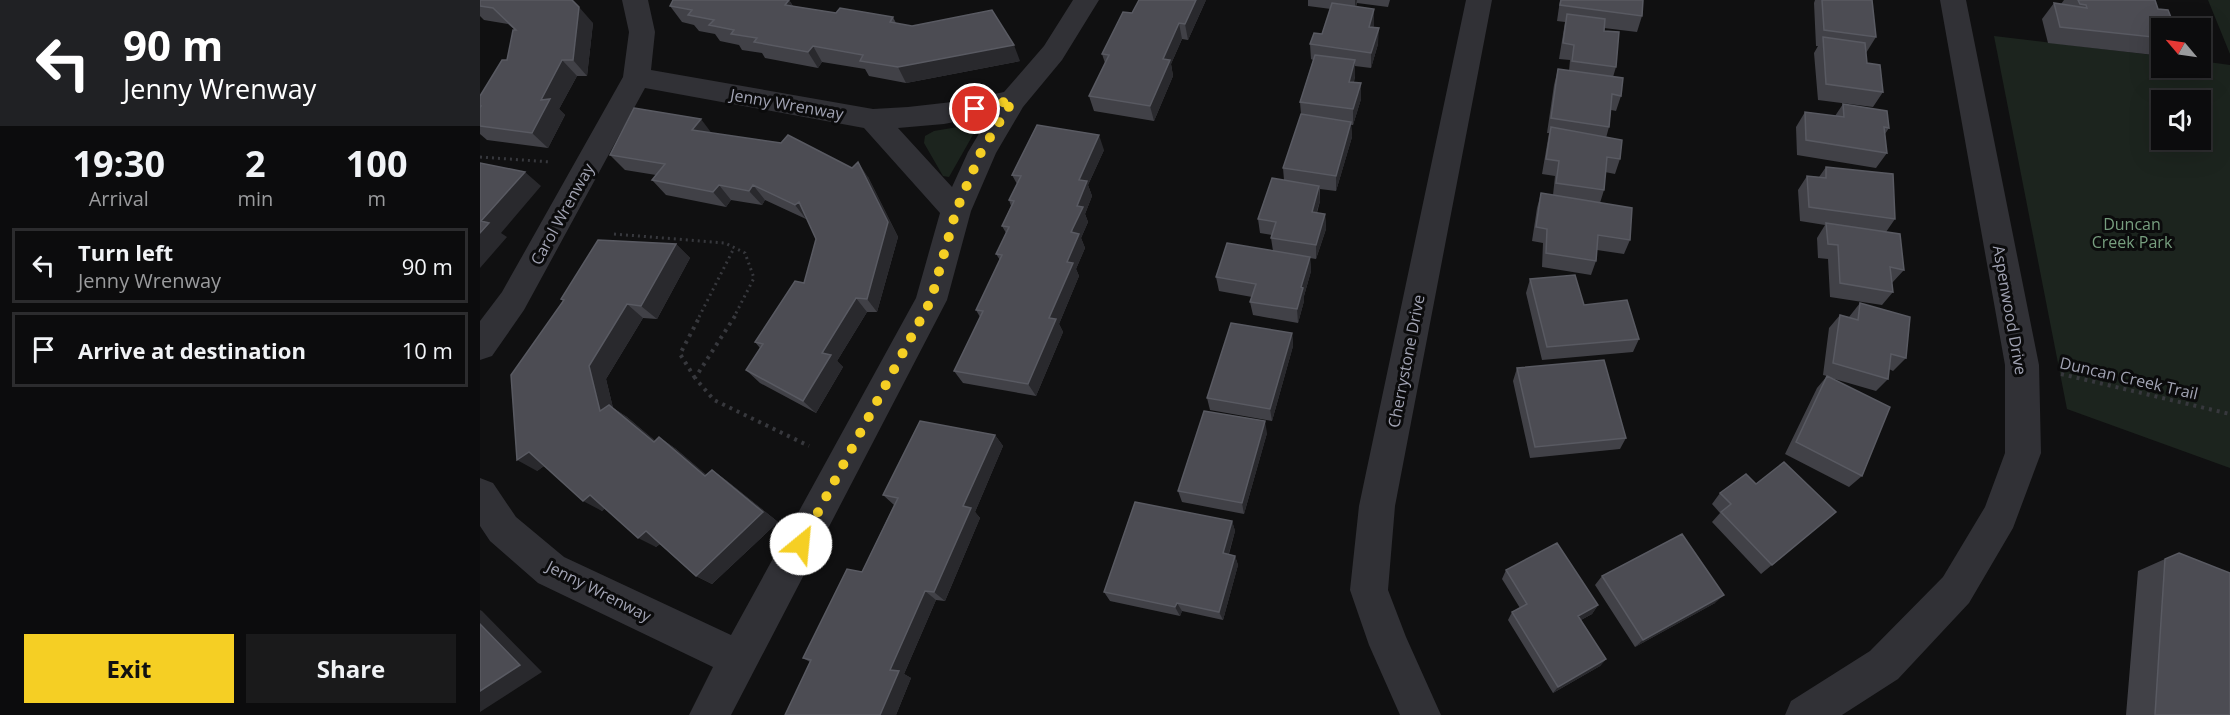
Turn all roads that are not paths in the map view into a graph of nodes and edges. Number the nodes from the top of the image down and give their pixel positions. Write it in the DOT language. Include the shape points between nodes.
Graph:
graph roads {
  1 [pos="635,0"];
  2 [pos="1086,0"];
  3 [pos="1479,0"];
  4 [pos="1953,0"];
  5 [pos="637,77"];
  6 [pos="1013,100"];
  7 [pos="873,119"];
  8 [pos="956,211"];
  9 [pos="480,346"];
  10 [pos="480,495"];
  11 [pos="740,659"];
  12 [pos="709,715"];
  13 [pos="1421,715"];
  14 [pos="1805,715"];
  1 -- 5 [label="street" via="642,32"];
  2 -- 6 [label="street" via="1053,53"];
  3 -- 13 [label="street, Cherrystone Drive" via="1377,507 1369,590"];
  4 -- 14 [label="street, Aspenwood Drive" via="2022,365 2023,453 2000,516 1956,590 1884,666"];
  5 -- 7 [label="street, Jenny Wrenway"];
  5 -- 9 [label="street, Carol Wrenway" via="513,302"];
  6 -- 7 [label="street, Jenny Wrenway" via="975,109"];
  6 -- 8 [label="street" via="981,152"];
  7 -- 8 [label="street"];
  8 -- 11 [label="street" via="931,300"];
  10 -- 11 [label="street, Jenny Wrenway" via="503,529 551,570"];
  11 -- 12 [label="street"];
}
